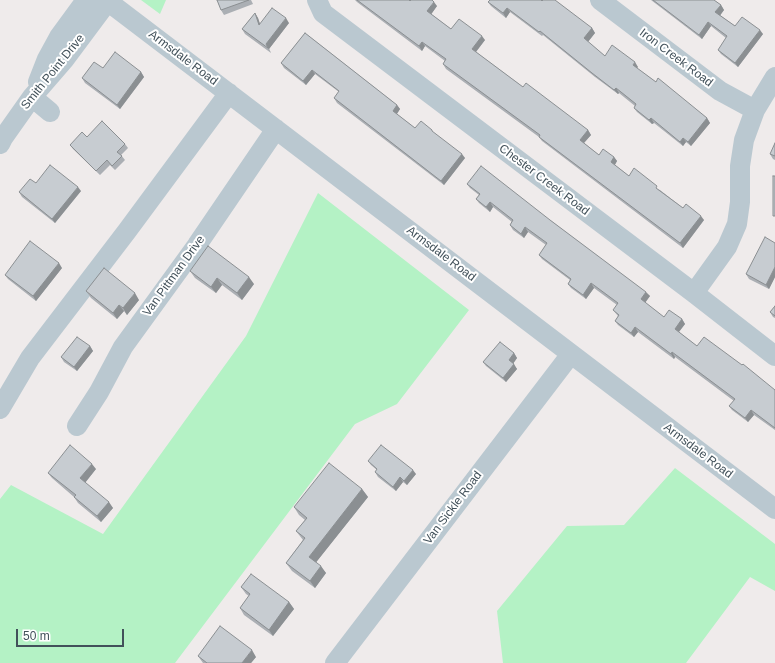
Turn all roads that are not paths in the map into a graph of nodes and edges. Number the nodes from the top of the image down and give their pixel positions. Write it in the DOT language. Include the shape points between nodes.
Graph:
graph roads {
  1 [pos="86,0"];
  2 [pos="317,0"];
  3 [pos="600,0"];
  4 [pos="107,1"];
  5 [pos="775,77"];
  6 [pos="229,93"];
  7 [pos="32,97"];
  8 [pos="755,110"];
  9 [pos="50,112"];
  10 [pos="276,129"];
  11 [pos="0,144"];
  12 [pos="694,293"];
  13 [pos="572,354"];
  14 [pos="775,356"];
  15 [pos="0,410"];
  16 [pos="77,426"];
  17 [pos="775,509"];
  18 [pos="335,663"];
  1 -- 7 [label="street" via="59,37"];
  2 -- 12 [label="street, Chester Creek Road" via="323,13"];
  3 -- 8 [label="street, Iron Creek Road" via="720,91"];
  4 -- 6 [label="street, Armsdale Road"];
  4 -- 7 [label="street, Smith Point Drive" via="64,60"];
  5 -- 8 [label="street"];
  6 -- 10 [label="street, Armsdale Road"];
  6 -- 15 [label="street" via="30,358"];
  7 -- 9 [label="street"];
  7 -- 11 [label="street, Smith Point Drive"];
  8 -- 12 [label="street" via="744,140 736,224 727,247"];
  10 -- 13 [label="street, Armsdale Road"];
  10 -- 16 [label="street, Van Pittman Drive" via="123,347"];
  12 -- 14 [label="street, Chester Creek Road"];
  13 -- 17 [label="street, Armsdale Road"];
  13 -- 18 [label="street, Van Sickle Road"];
}
